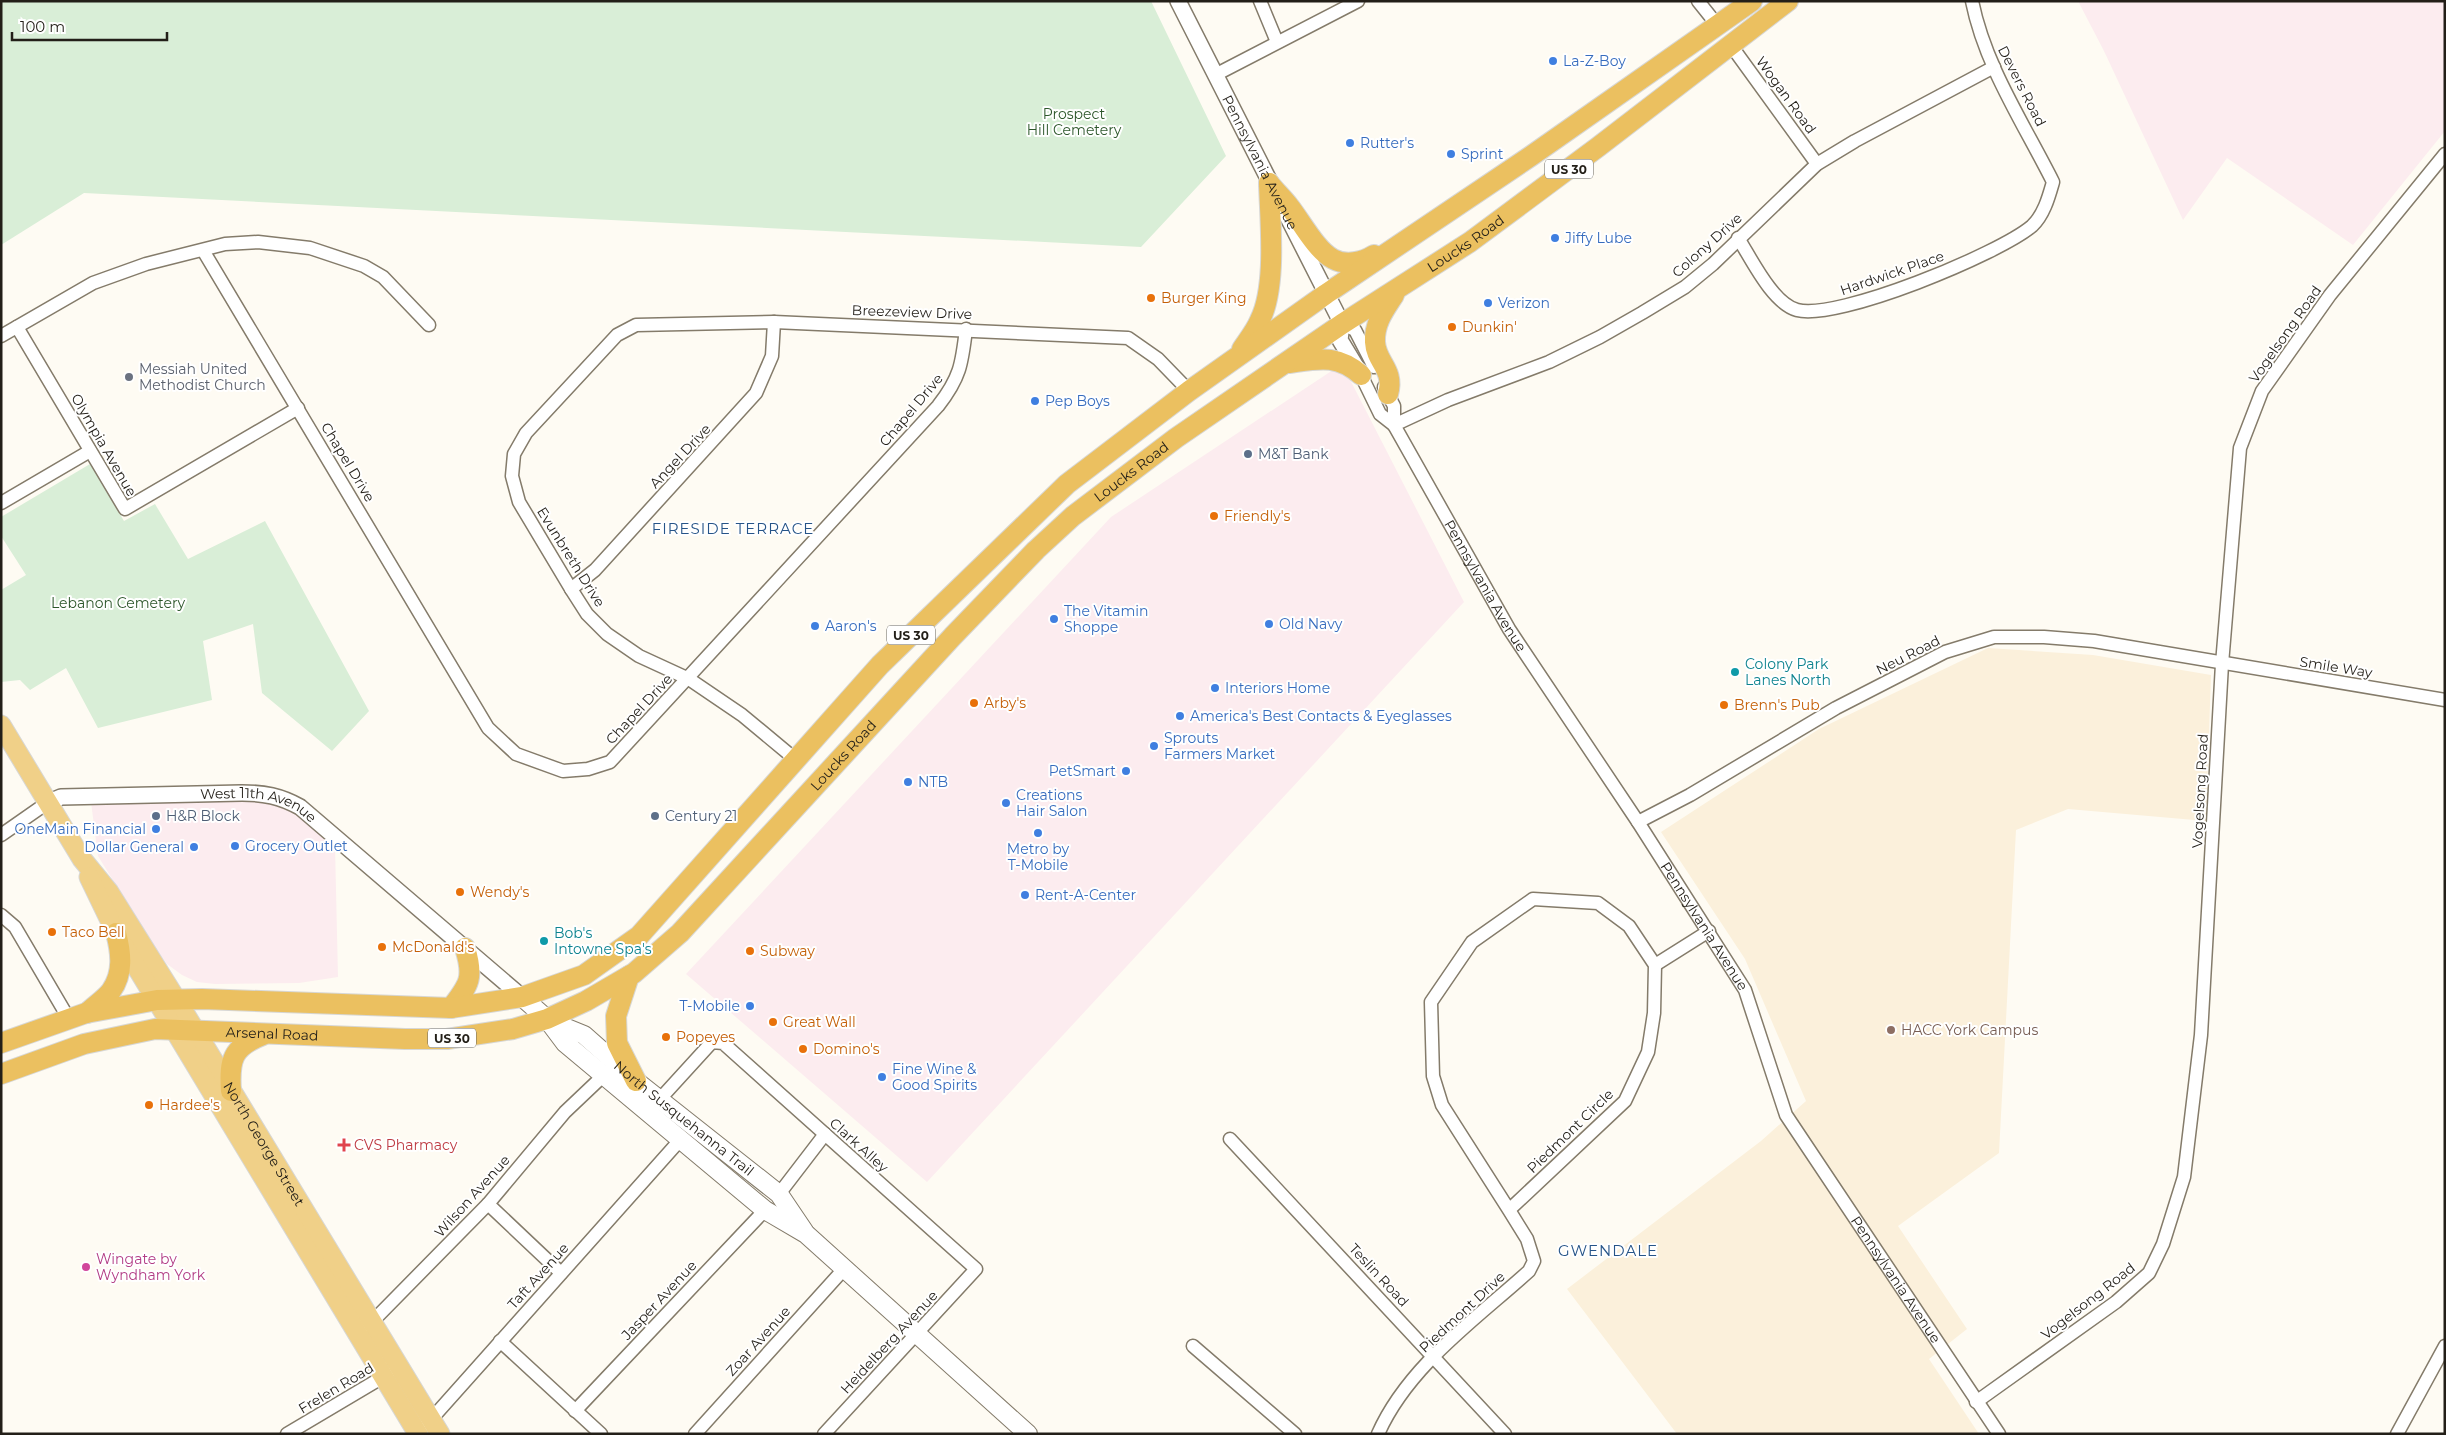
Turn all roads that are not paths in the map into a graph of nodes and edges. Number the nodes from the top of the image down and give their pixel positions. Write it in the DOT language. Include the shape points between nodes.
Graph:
graph roads {
  1 [pos="1178,1"];
  2 [pos="1260,1"];
  3 [pos="1358,1"];
  4 [pos="1698,1"];
  5 [pos="1752,1"];
  6 [pos="1788,1"];
  7 [pos="1972,1"];
  8 [pos="1718,26"];
  9 [pos="1277,42"];
  10 [pos="1730,44"];
  11 [pos="1994,67"];
  12 [pos="1215,75"];
  13 [pos="2445,154"];
  14 [pos="1817,164"];
  15 [pos="2054,182"];
  16 [pos="1268,183"];
  17 [pos="1418,233"];
  18 [pos="1738,238"];
  19 [pos="204,252"];
  20 [pos="1399,288"];
  21 [pos="1326,294"];
  22 [pos="774,322"];
  23 [pos="1342,324"];
  24 [pos="429,325"];
  25 [pos="17,327"];
  26 [pos="966,330"];
  27 [pos="617,335"];
  28 [pos="1,336"];
  29 [pos="1236,358"];
  30 [pos="1285,364"];
  31 [pos="1361,375"];
  32 [pos="1189,391"];
  33 [pos="1388,394"];
  34 [pos="298,408"];
  35 [pos="1394,425"];
  36 [pos="90,451"];
  37 [pos="1,503"];
  38 [pos="570,589"];
  39 [pos="2222,664"];
  40 [pos="689,679"];
  41 [pos="2445,700"];
  42 [pos="1,725"];
  43 [pos="795,759"];
  44 [pos="47,803"];
  45 [pos="1638,822"];
  46 [pos="1,835"];
  47 [pos="82,859"];
  48 [pos="1,915"];
  49 [pos="1710,931"];
  50 [pos="116,933"];
  51 [pos="465,948"];
  52 [pos="1655,965"];
  53 [pos="629,976"];
  54 [pos="522,997"];
  55 [pos="166,999"];
  56 [pos="451,1008"];
  57 [pos="77,1016"];
  58 [pos="547,1020"];
  59 [pos="184,1029"];
  60 [pos="267,1034"];
  61 [pos="1,1043"];
  62 [pos="1,1074"];
  63 [pos="604,1075"];
  64 [pos="636,1081"];
  65 [pos="231,1091"];
  66 [pos="660,1099"];
  67 [pos="825,1134"];
  68 [pos="681,1139"];
  69 [pos="1230,1139"];
  70 [pos="779,1194"];
  71 [pos="488,1204"];
  72 [pos="765,1210"];
  73 [pos="1509,1210"];
  74 [pos="806,1234"];
  75 [pos="844,1269"];
  76 [pos="976,1269"];
  77 [pos="561,1273"];
  78 [pos="365,1327"];
  79 [pos="918,1334"];
  80 [pos="500,1341"];
  81 [pos="1193,1346"];
  82 [pos="2445,1346"];
  83 [pos="1434,1356"];
  84 [pos="392,1372"];
  85 [pos="1976,1402"];
  86 [pos="574,1411"];
  87 [pos="436,1427"];
  88 [pos="418,1432"];
  89 [pos="287,1434"];
  90 [pos="601,1434"];
  91 [pos="695,1434"];
  92 [pos="824,1434"];
  93 [pos="1028,1434"];
  94 [pos="1295,1434"];
  95 [pos="1378,1434"];
  96 [pos="1505,1434"];
  97 [pos="1999,1434"];
  98 [pos="2398,1434"];
  1 -- 12 [label="street, Pennsylvania Avenue"];
  2 -- 9 [label="street"];
  3 -- 9 [label="street"];
  4 -- 8 [label="street"];
  5 -- 8 [label="highway, US 30"];
  6 -- 10 [label="highway, Loucks Road / US 30"];
  7 -- 11 [label="street, Devers Road" via="1978,30"];
  8 -- 17 [label="highway, US 30"];
  9 -- 12 [label="street"];
  10 -- 14 [label="street, Wogan Road"];
  10 -- 20 [label="highway, Loucks Road / US 30" via="1470,242"];
  11 -- 14 [label="street, Colony Drive"];
  11 -- 15 [label="street, Devers Road"];
  12 -- 16 [label="street, Pennsylvania Avenue"];
  13 -- 39 [label="street, Vogelsong Road" via="2330,295 2262,391 2249,419 2240,448"];
  14 -- 18 [label="street, Colony Drive"];
  15 -- 18 [label="street, Hardwick Place" via="2048,202 2034,224 2014,240 1934,278 1828,310 1805,312 1786,306 1775,295"];
  16 -- 17 [label="highway" via="1303,227 1338,262 1363,262 1393,243"];
  16 -- 21 [label="street, Pennsylvania Avenue"];
  16 -- 29 [label="highway" via="1271,232 1268,294 1261,320"];
  17 -- 21 [label="highway, US 30"];
  18 -- 35 [label="street, Colony Drive" via="1685,287 1600,337 1549,362 1448,400"];
  19 -- 24 [label="street" via="225,244 258,242 310,248 364,266 383,277"];
  19 -- 25 [label="street" via="146,264 93,283"];
  19 -- 34 [label="street, Chapel Drive"];
  20 -- 23 [label="highway, Loucks Road / US 30"];
  20 -- 33 [label="highway" via="1378,320 1375,343 1391,382"];
  21 -- 23 [label="street, Pennsylvania Avenue"];
  21 -- 29 [label="highway, US 30"];
  22 -- 26 [label="street, Breezeview Drive"];
  22 -- 27 [label="street, Breezeview Drive" via="636,325"];
  22 -- 38 [label="street, Angel Drive" via="772,356 756,393 595,570"];
  23 -- 30 [label="highway, Loucks Road / US 30"];
  23 -- 31 [label="street, Pennsylvania Avenue" via="1340,340"];
  23 -- 33 [label="street, Pennsylvania Avenue" via="1355,330"];
  25 -- 28 [label="street"];
  25 -- 36 [label="street, Olympia Avenue"];
  26 -- 32 [label="street, Breezeview Drive" via="1128,338 1158,359"];
  26 -- 40 [label="street, Chapel Drive" via="963,360 954,386"];
  27 -- 38 [label="street, Evunbreth Drive" via="526,433 514,454 512,476 519,502"];
  29 -- 32 [label="highway, US 30"];
  30 -- 31 [label="highway" via="1331,360 1348,364"];
  30 -- 53 [label="highway, Loucks Road / US 30" via="1128,473 1036,550 680,933"];
  31 -- 35 [label="street, Pennsylvania Avenue" via="1380,414"];
  32 -- 43 [label="highway, US 30" via="1067,484 880,665"];
  33 -- 35 [label="street, Pennsylvania Avenue" via="1394,406"];
  34 -- 36 [label="street, Olympia Avenue" via="125,510"];
  34 -- 40 [label="street, Chapel Drive" via="488,728 516,754 563,771 588,769 610,762"];
  35 -- 45 [label="street, Pennsylvania Avenue" via="1509,630"];
  36 -- 37 [label="street"];
  38 -- 40 [label="street, Evunbreth Drive" via="587,614 607,634 639,656"];
  39 -- 41 [label="street, Smile Way"];
  39 -- 45 [label="street, Neu Road" via="2094,641 1994,637 1945,652 1836,708 1690,795"];
  39 -- 85 [label="street, Vogelsong Road" via="2200,1044 2184,1176 2163,1244 2149,1273 2116,1302"];
  40 -- 43 [label="street, Evunbreth Drive" via="742,715"];
  42 -- 44 [label="main road, North George Street"];
  43 -- 54 [label="highway, US 30" via="639,936 584,975"];
  44 -- 46 [label="street"];
  44 -- 47 [label="main road, North George Street"];
  44 -- 51 [label="street, West 11th Avenue" via="61,797 234,793 266,793 284,798 300,807"];
  45 -- 49 [label="street, Pennsylvania Avenue"];
  47 -- 50 [label="main road, North George Street" via="96,897"];
  47 -- 55 [label="main road, North George Street" via="109,892"];
  48 -- 57 [label="street" via="15,927"];
  49 -- 52 [label="street"];
  49 -- 85 [label="street, Pennsylvania Avenue" via="1745,990 1786,1115"];
  50 -- 55 [label="main road, North George Street"];
  50 -- 57 [label="highway" via="122,956 111,991"];
  51 -- 54 [label="street, West 11th Avenue"];
  51 -- 56 [label="highway" via="470,980"];
  52 -- 73 [label="street, Piedmont Circle" via="1654,1013 1648,1052 1625,1101"];
  52 -- 73 [label="street" via="1629,926 1598,902 1532,899 1472,942 1431,1002 1433,1076 1442,1106"];
  53 -- 58 [label="highway, Loucks Road / US 30"];
  53 -- 64 [label="highway" via="616,1016 617,1043"];
  54 -- 56 [label="highway, US 30"];
  54 -- 58 [label="main road, North Susquehanna Trail"];
  55 -- 56 [label="highway, US 30"];
  55 -- 57 [label="highway, US 30"];
  55 -- 59 [label="main road, North George Street"];
  57 -- 61 [label="highway, US 30"];
  58 -- 60 [label="highway, Arsenal Road / US 30" via="505,1031 447,1039"];
  58 -- 63 [label="main road, North Susquehanna Trail" via="565,1043"];
  58 -- 64 [label="main road, North Susquehanna Trail" via="584,1035"];
  59 -- 60 [label="highway, Arsenal Road / US 30"];
  59 -- 62 [label="highway, Arsenal Road / US 30" via="143,1030 84,1044"];
  59 -- 65 [label="main road, North George Street"];
  59 -- 78 [label="main road, North George Street"];
  60 -- 65 [label="highway" via="248,1041 234,1055 230,1070"];
  63 -- 68 [label="main road, North Susquehanna Trail"];
  63 -- 71 [label="street, Wilson Avenue" via="565,1112"];
  64 -- 66 [label="main road, North Susquehanna Trail"];
  65 -- 78 [label="main road, North George Street"];
  66 -- 67 [label="street, Clark Alley" via="712,1042 723,1043"];
  66 -- 70 [label="main road, North Susquehanna Trail"];
  67 -- 70 [label="street"];
  67 -- 76 [label="street, Clark Alley"];
  68 -- 72 [label="main road, North Susquehanna Trail"];
  68 -- 77 [label="street, Taft Avenue"];
  69 -- 83 [label="street, Teslin Road"];
  70 -- 74 [label="main road, North Susquehanna Trail"];
  71 -- 77 [label="street"];
  71 -- 78 [label="street, Wilson Avenue"];
  72 -- 74 [label="main road, North Susquehanna Trail"];
  72 -- 86 [label="street, Jasper Avenue"];
  73 -- 83 [label="street, Piedmont Drive" via="1532,1252 1534,1261 1529,1271"];
  74 -- 75 [label="main road, North Susquehanna Trail"];
  75 -- 79 [label="main road, North Susquehanna Trail"];
  75 -- 91 [label="street, Zoar Avenue"];
  76 -- 79 [label="street, Heidelberg Avenue"];
  77 -- 80 [label="street, Taft Avenue"];
  78 -- 84 [label="main road, North George Street"];
  79 -- 92 [label="street, Heidelberg Avenue"];
  79 -- 93 [label="main road, North Susquehanna Trail"];
  80 -- 86 [label="street"];
  80 -- 87 [label="street, Taft Avenue"];
  81 -- 94 [label="street"];
  82 -- 98 [label="street"];
  83 -- 95 [label="street, Piedmont Drive" via="1409,1385"];
  83 -- 96 [label="street, Teslin Road"];
  84 -- 87 [label="main road, North George Street"];
  84 -- 88 [label="main road, North George Street"];
  84 -- 89 [label="street, Frelen Road"];
  85 -- 97 [label="street, Pennsylvania Avenue"];
  86 -- 90 [label="street"];
  87 -- 88 [label="street, Taft Avenue"];
}
